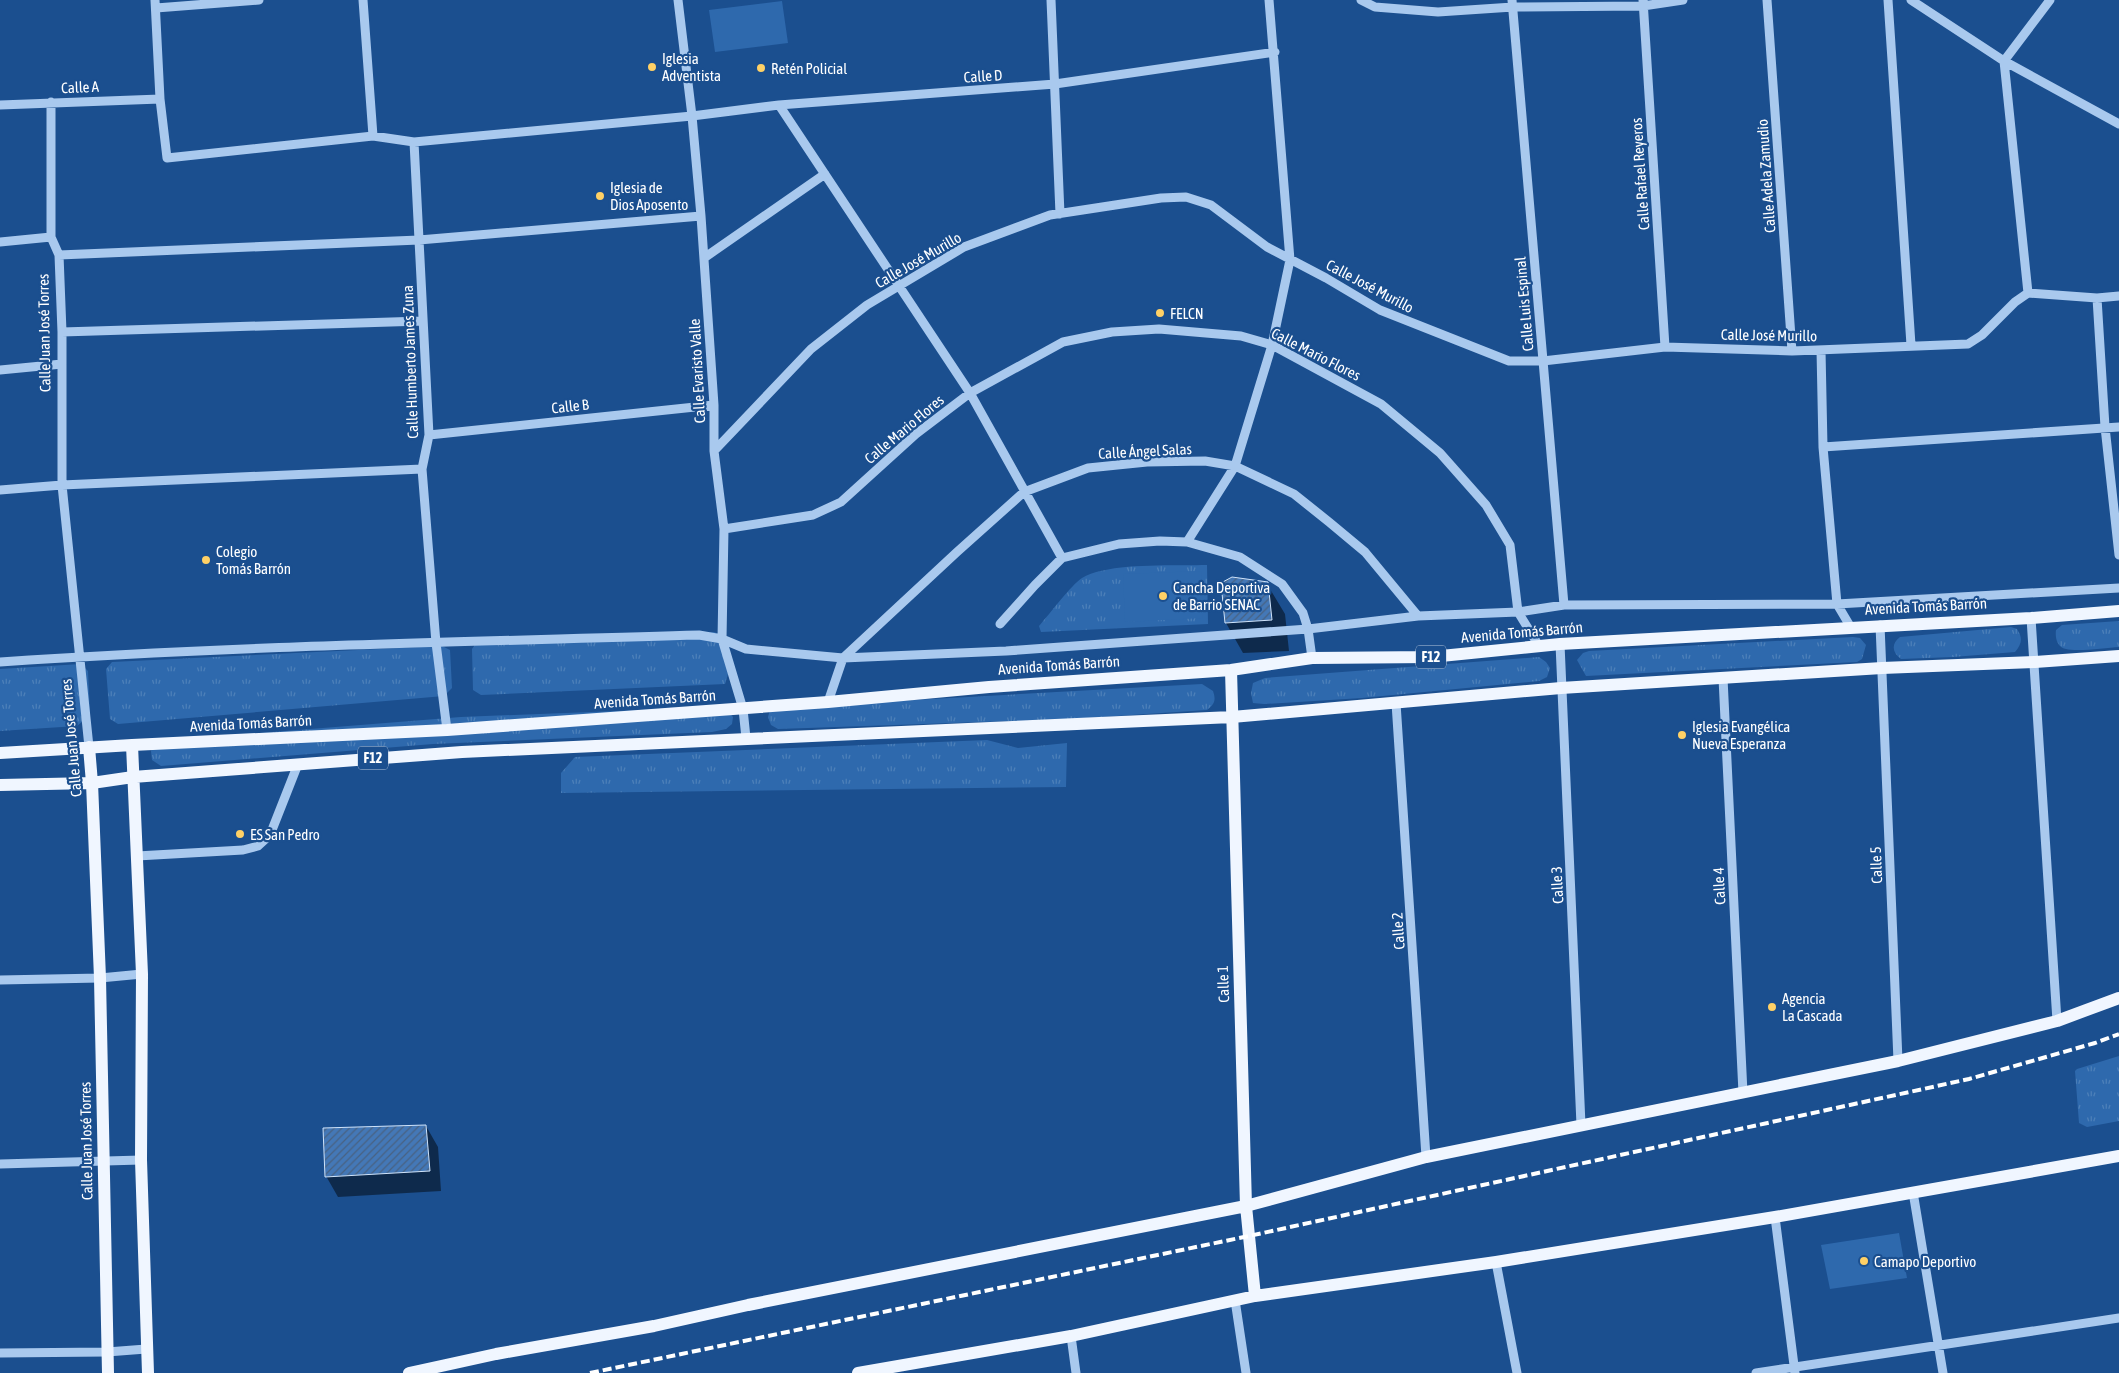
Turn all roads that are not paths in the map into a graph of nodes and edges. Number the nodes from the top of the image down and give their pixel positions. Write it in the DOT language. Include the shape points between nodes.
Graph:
graph roads {
  1 [pos="258,0"];
  2 [pos="363,0"];
  3 [pos="678,0"];
  4 [pos="1051,0"];
  5 [pos="1269,0"];
  6 [pos="1361,0"];
  7 [pos="1683,0"];
  8 [pos="1767,0"];
  9 [pos="1888,0"];
  10 [pos="1911,0"];
  11 [pos="2050,0"];
  12 [pos="1375,3"];
  13 [pos="1643,3"];
  14 [pos="156,4"];
  15 [pos="1513,4"];
  16 [pos="1275,52"];
  17 [pos="2004,61"];
  18 [pos="1055,84"];
  19 [pos="160,99"];
  20 [pos="51,102"];
  21 [pos="0,105"];
  22 [pos="779,105"];
  23 [pos="692,116"];
  24 [pos="2119,124"];
  25 [pos="373,136"];
  26 [pos="414,142"];
  27 [pos="825,174"];
  28 [pos="1060,214"];
  29 [pos="701,216"];
  30 [pos="51,237"];
  31 [pos="419,240"];
  32 [pos="0,242"];
  33 [pos="58,255"];
  34 [pos="704,258"];
  35 [pos="1290,260"];
  36 [pos="900,285"];
  37 [pos="2028,293"];
  38 [pos="2119,296"];
  39 [pos="2097,298"];
  40 [pos="423,321"];
  41 [pos="62,332"];
  42 [pos="1272,345"];
  43 [pos="1911,345"];
  44 [pos="1665,347"];
  45 [pos="1821,350"];
  46 [pos="1792,351"];
  47 [pos="1543,361"];
  48 [pos="62,364"];
  49 [pos="0,370"];
  50 [pos="970,393"];
  51 [pos="714,405"];
  52 [pos="2105,427"];
  53 [pos="2119,427"];
  54 [pos="429,435"];
  55 [pos="1823,447"];
  56 [pos="714,451"];
  57 [pos="1235,466"];
  58 [pos="422,469"];
  59 [pos="62,485"];
  60 [pos="0,490"];
  61 [pos="1024,492"];
  62 [pos="724,529"];
  63 [pos="1187,542"];
  64 [pos="2119,555"];
  65 [pos="1062,558"];
  66 [pos="2119,588"];
  67 [pos="1837,604"];
  68 [pos="1564,605"];
  69 [pos="2119,611"];
  70 [pos="1518,612"];
  71 [pos="1418,616"];
  72 [pos="2031,618"];
  73 [pos="1000,624"];
  74 [pos="1880,625"];
  75 [pos="1850,626"];
  76 [pos="1308,629"];
  77 [pos="722,639"];
  78 [pos="436,643"];
  79 [pos="1560,644"];
  80 [pos="1538,646"];
  81 [pos="2119,656"];
  82 [pos="79,657"];
  83 [pos="843,658"];
  84 [pos="1312,658"];
  85 [pos="0,662"];
  86 [pos="2036,662"];
  87 [pos="1882,668"];
  88 [pos="1231,670"];
  89 [pos="1723,678"];
  90 [pos="1561,688"];
  91 [pos="828,702"];
  92 [pos="1396,703"];
  93 [pos="743,709"];
  94 [pos="1232,717"];
  95 [pos="447,730"];
  96 [pos="746,738"];
  97 [pos="132,745"];
  98 [pos="89,747"];
  99 [pos="0,753"];
  100 [pos="298,764"];
  101 [pos="133,777"];
  102 [pos="92,783"];
  103 [pos="0,785"];
  104 [pos="137,856"];
  105 [pos="142,974"];
  106 [pos="100,978"];
  107 [pos="0,980"];
  108 [pos="2119,998"];
  109 [pos="2057,1021"];
  110 [pos="1898,1062"];
  111 [pos="1743,1093"];
  112 [pos="1581,1126"];
  113 [pos="2119,1156"];
  114 [pos="1426,1157"];
  115 [pos="103,1160"];
  116 [pos="141,1160"];
  117 [pos="0,1164"];
  118 [pos="1913,1192"];
  119 [pos="1246,1206"];
  120 [pos="1775,1217"];
  121 [pos="1496,1262"];
  122 [pos="1255,1296"];
  123 [pos="1235,1300"];
  124 [pos="2119,1318"];
  125 [pos="1071,1336"];
  126 [pos="1938,1345"];
  127 [pos="146,1349"];
  128 [pos="107,1352"];
  129 [pos="0,1353"];
  130 [pos="1794,1371"];
  131 [pos="108,1373"];
  132 [pos="148,1373"];
  133 [pos="408,1373"];
  134 [pos="858,1373"];
  135 [pos="1076,1373"];
  136 [pos="1246,1373"];
  137 [pos="1518,1373"];
  138 [pos="1756,1373"];
  139 [pos="1943,1373"];
  1 -- 14 [label="street"];
  2 -- 25 [label="street"];
  3 -- 23 [label="street, Calle Evaristo Valle"];
  4 -- 18 [label="street"];
  5 -- 16 [label="street"];
  6 -- 12 [label="street"];
  7 -- 13 [label="street"];
  8 -- 46 [label="street, Calle Adela Zamudio"];
  9 -- 43 [label="street"];
  10 -- 17 [label="street"];
  11 -- 17 [label="street"];
  12 -- 15 [label="street" via="1438,12"];
  13 -- 15 [label="street"];
  13 -- 44 [label="street, Calle Rafael Reyeros"];
  14 -- 19 [label="street"];
  15 -- 47 [label="street, Calle Luis Espinal"];
  16 -- 18 [label="street, Calle D"];
  16 -- 35 [label="street"];
  17 -- 24 [label="street"];
  17 -- 37 [label="street"];
  18 -- 22 [label="street, Calle D"];
  18 -- 28 [label="street"];
  19 -- 20 [label="street, Calle A"];
  19 -- 25 [label="street, Calle D" via="167,158"];
  20 -- 21 [label="street, Calle A"];
  20 -- 30 [label="street, Calle Juan José Torres"];
  22 -- 23 [label="street, Calle D"];
  22 -- 27 [label="street"];
  23 -- 26 [label="street, Calle D"];
  23 -- 29 [label="street, Calle Evaristo Valle"];
  25 -- 26 [label="street, Calle D"];
  26 -- 31 [label="street, Calle Humberto James Zuna"];
  27 -- 34 [label="street"];
  27 -- 36 [label="street"];
  28 -- 35 [label="street, Calle José Murillo" via="1161,198 1186,198 1211,205"];
  28 -- 36 [label="street, Calle José Murillo" via="964,247"];
  29 -- 31 [label="street"];
  29 -- 34 [label="street, Calle Evaristo Valle"];
  30 -- 32 [label="street"];
  30 -- 33 [label="street, Calle Juan José Torres"];
  31 -- 33 [label="street"];
  31 -- 40 [label="street, Calle Humberto James Zuna"];
  33 -- 41 [label="street, Calle Juan José Torres"];
  34 -- 51 [label="street, Calle Evaristo Valle"];
  35 -- 42 [label="street"];
  35 -- 47 [label="street, Calle José Murillo" via="1380,310 1434,333 1509,361"];
  36 -- 50 [label="street"];
  36 -- 56 [label="street, Calle José Murillo" via="811,349"];
  37 -- 39 [label="street"];
  37 -- 43 [label="street, Calle José Murillo" via="1982,336 1968,344"];
  38 -- 39 [label="street"];
  39 -- 52 [label="street"];
  40 -- 41 [label="street"];
  40 -- 54 [label="street, Calle Humberto James Zuna"];
  41 -- 48 [label="street, Calle Juan José Torres"];
  42 -- 50 [label="street, Calle Mario Flores" via="1241,336 1159,329 1112,332 1063,342"];
  42 -- 57 [label="street"];
  42 -- 70 [label="street, Calle Mario Flores" via="1381,404 1440,453 1486,505 1510,545"];
  43 -- 45 [label="street, Calle José Murillo"];
  44 -- 46 [label="street, Calle José Murillo"];
  44 -- 47 [label="street, Calle José Murillo"];
  45 -- 46 [label="street, Calle José Murillo"];
  45 -- 55 [label="street"];
  47 -- 68 [label="street, Calle Luis Espinal"];
  48 -- 49 [label="street"];
  48 -- 59 [label="street, Calle Juan José Torres"];
  50 -- 61 [label="street"];
  50 -- 62 [label="street, Calle Mario Flores" via="916,434 841,502 813,515"];
  51 -- 54 [label="street, Calle B"];
  51 -- 56 [label="street, Calle Evaristo Valle"];
  52 -- 53 [label="street"];
  52 -- 55 [label="street"];
  52 -- 64 [label="street"];
  54 -- 58 [label="street, Calle Humberto James Zuna"];
  55 -- 67 [label="street"];
  56 -- 62 [label="street, Calle Evaristo Valle"];
  57 -- 61 [label="street, Calle Ángel Salas" via="1205,461 1088,468"];
  57 -- 63 [label="street"];
  57 -- 71 [label="street, Calle Ángel Salas" via="1294,494 1329,522 1364,552"];
  58 -- 59 [label="street"];
  58 -- 78 [label="street, Calle Humberto James Zuna"];
  59 -- 60 [label="street"];
  59 -- 82 [label="street, Calle Juan José Torres"];
  61 -- 65 [label="street"];
  61 -- 83 [label="street, Calle Ángel Salas"];
  62 -- 77 [label="street, Calle Evaristo Valle"];
  63 -- 65 [label="street" via="1119,544"];
  63 -- 76 [label="street" via="1240,557 1282,584 1303,613"];
  65 -- 73 [label="street"];
  66 -- 67 [label="street"];
  67 -- 68 [label="street"];
  67 -- 75 [label="street"];
  68 -- 70 [label="street"];
  69 -- 72 [label="main road, Avenida Tomás Barrón / F12"];
  70 -- 71 [label="street"];
  70 -- 80 [label="street, Calle Mario Flores"];
  71 -- 76 [label="street"];
  72 -- 74 [label="main road, Avenida Tomás Barrón / F12"];
  72 -- 86 [label="street"];
  74 -- 75 [label="main road, Avenida Tomás Barrón / F12"];
  74 -- 87 [label="street, Calle 5"];
  75 -- 79 [label="main road, Avenida Tomás Barrón / F12"];
  76 -- 83 [label="street" via="1006,651"];
  76 -- 84 [label="street"];
  77 -- 78 [label="street" via="699,635"];
  77 -- 83 [label="street" via="746,649"];
  77 -- 93 [label="street, Calle Evaristo Valle"];
  78 -- 82 [label="street"];
  78 -- 95 [label="street, Calle Humberto James Zuna"];
  79 -- 80 [label="main road, Avenida Tomás Barrón / F12"];
  79 -- 90 [label="street, Calle 3"];
  80 -- 84 [label="main road, Avenida Tomás Barrón / F12" via="1431,657"];
  81 -- 86 [label="main road, F12"];
  82 -- 85 [label="street"];
  82 -- 98 [label="street, Calle Juan José Torres"];
  83 -- 91 [label="street, Calle Ángel Salas"];
  84 -- 88 [label="main road, Avenida Tomás Barrón / F12"];
  86 -- 87 [label="main road, F12"];
  86 -- 109 [label="street"];
  87 -- 89 [label="main road, F12"];
  87 -- 110 [label="street, Calle 5"];
  88 -- 91 [label="main road, Avenida Tomás Barrón / F12"];
  88 -- 94 [label="main road, Calle 1"];
  89 -- 90 [label="main road, F12"];
  89 -- 111 [label="street, Calle 4"];
  90 -- 92 [label="main road, F12"];
  90 -- 112 [label="street, Calle 3"];
  91 -- 93 [label="main road, Avenida Tomás Barrón / F12"];
  92 -- 94 [label="main road, F12"];
  92 -- 114 [label="street, Calle 2"];
  93 -- 95 [label="main road, Avenida Tomás Barrón / F12"];
  93 -- 96 [label="street, Calle Evaristo Valle"];
  94 -- 96 [label="main road, F12"];
  94 -- 119 [label="main road, Calle 1"];
  95 -- 97 [label="main road, Avenida Tomás Barrón / F12"];
  96 -- 100 [label="main road, F12"];
  97 -- 98 [label="main road, Avenida Tomás Barrón / F12"];
  97 -- 101 [label="main road"];
  98 -- 99 [label="main road, Avenida Tomás Barrón / F12"];
  98 -- 102 [label="main road, Calle Juan José Torres"];
  100 -- 101 [label="main road, F12"];
  100 -- 104 [label="street" via="270,835 258,846 244,850"];
  101 -- 102 [label="main road, F12"];
  101 -- 104 [label="main road"];
  102 -- 103 [label="main road, F12"];
  102 -- 106 [label="main road, Calle Juan José Torres"];
  104 -- 105 [label="main road"];
  105 -- 106 [label="street"];
  105 -- 116 [label="main road"];
  106 -- 107 [label="street"];
  106 -- 115 [label="main road, Calle Juan José Torres"];
  108 -- 109 [label="main road"];
  109 -- 110 [label="main road"];
  110 -- 111 [label="main road"];
  111 -- 112 [label="main road"];
  112 -- 114 [label="main road"];
  113 -- 118 [label="main road"];
  114 -- 119 [label="main road"];
  115 -- 116 [label="street"];
  115 -- 117 [label="street"];
  115 -- 128 [label="main road, Calle Juan José Torres"];
  116 -- 127 [label="main road"];
  118 -- 120 [label="main road"];
  118 -- 126 [label="street"];
  119 -- 122 [label="main road, Calle 1"];
  119 -- 133 [label="main road"];
  120 -- 121 [label="main road"];
  120 -- 130 [label="street"];
  121 -- 122 [label="main road"];
  121 -- 137 [label="street"];
  122 -- 123 [label="main road"];
  123 -- 125 [label="main road"];
  123 -- 136 [label="street"];
  124 -- 126 [label="street"];
  125 -- 134 [label="main road"];
  125 -- 135 [label="street"];
  126 -- 130 [label="street"];
  126 -- 139 [label="street"];
  127 -- 128 [label="street"];
  127 -- 132 [label="main road"];
  128 -- 129 [label="street"];
  128 -- 131 [label="main road, Calle Juan José Torres"];
  130 -- 138 [label="street"];
}
